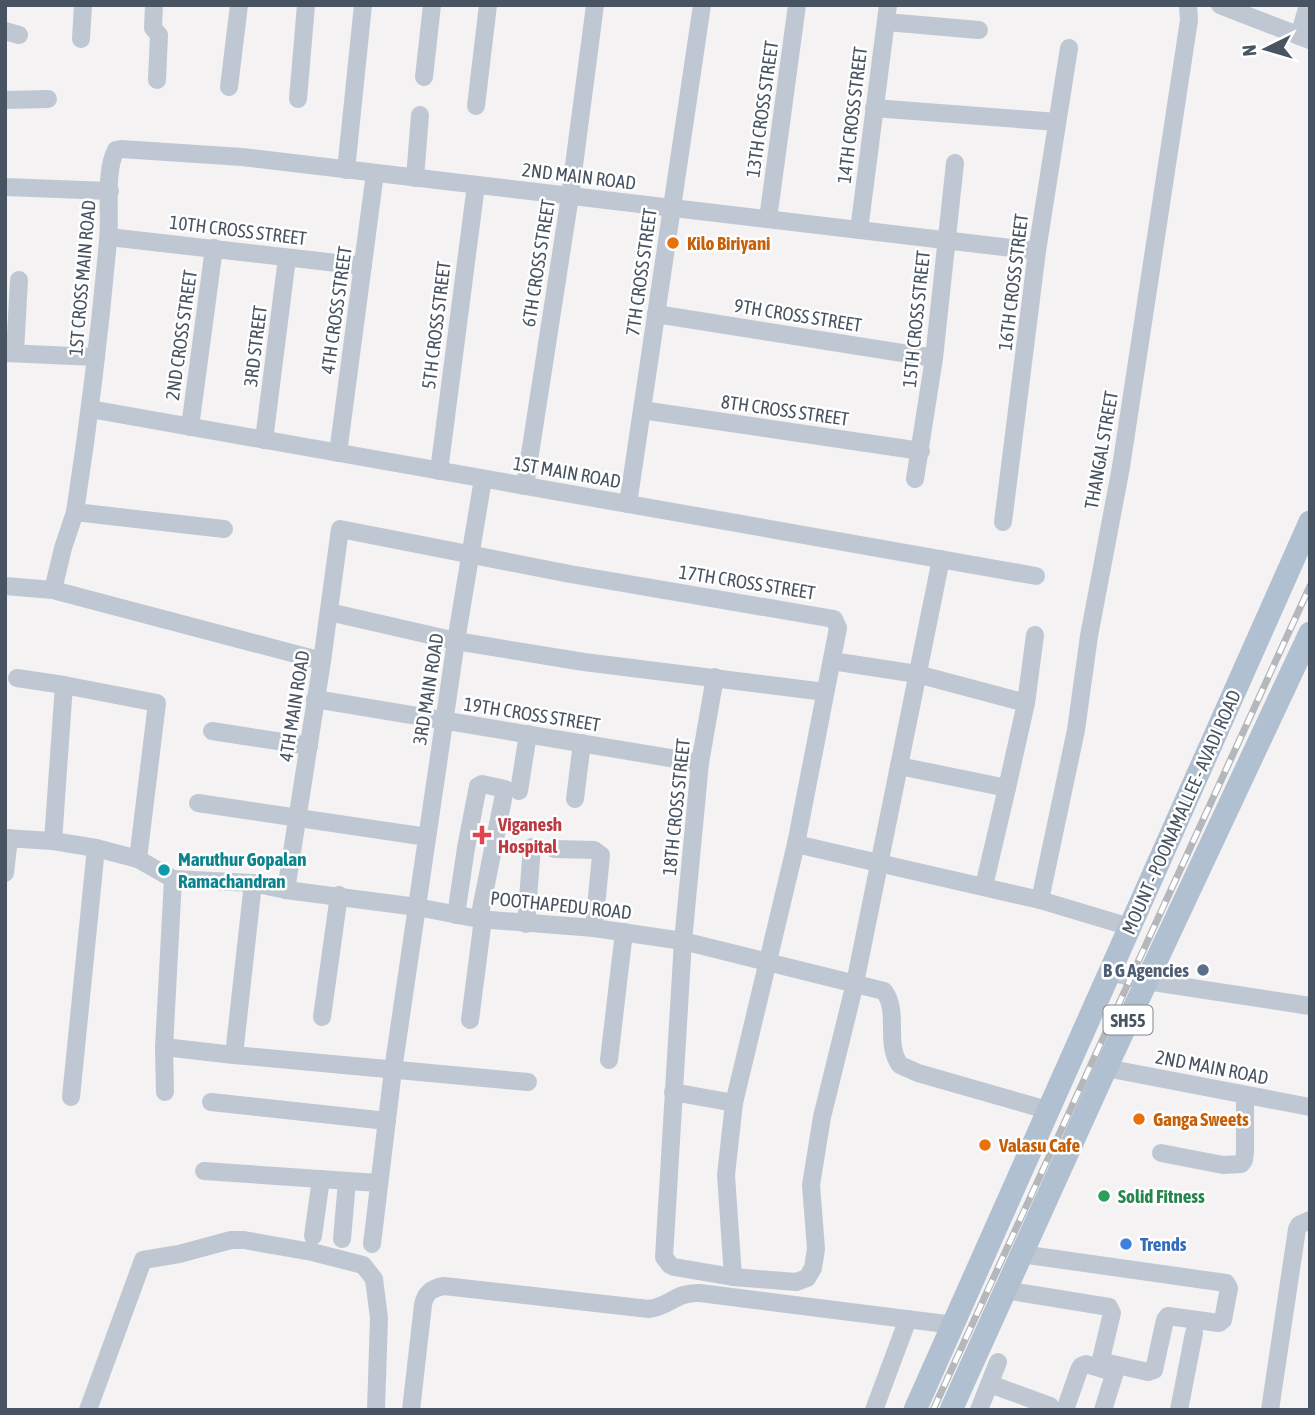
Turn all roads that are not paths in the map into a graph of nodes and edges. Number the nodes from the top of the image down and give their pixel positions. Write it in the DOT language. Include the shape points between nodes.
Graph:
graph roads {
  1 [pos="83,5"];
  2 [pos="155,5"];
  3 [pos="239,5"];
  4 [pos="306,5"];
  5 [pos="363,5"];
  6 [pos="432,5"];
  7 [pos="488,5"];
  8 [pos="595,5"];
  9 [pos="702,5"];
  10 [pos="797,5"];
  11 [pos="1188,5"];
  12 [pos="1220,5"];
  13 [pos="1308,5"];
  14 [pos="887,13"];
  15 [pos="979,30"];
  16 [pos="1304,38"];
  17 [pos="81,39"];
  18 [pos="1069,48"];
  19 [pos="424,77"];
  20 [pos="157,80"];
  21 [pos="229,87"];
  22 [pos="48,99"];
  23 [pos="298,99"];
  24 [pos="5,100"];
  25 [pos="476,106"];
  26 [pos="874,108"];
  27 [pos="420,115"];
  28 [pos="1057,122"];
  29 [pos="116,150"];
  30 [pos="955,163"];
  31 [pos="346,170"];
  32 [pos="375,173"];
  33 [pos="415,178"];
  34 [pos="476,185"];
  35 [pos="5,187"];
  36 [pos="110,191"];
  37 [pos="570,196"];
  38 [pos="672,208"];
  39 [pos="768,219"];
  40 [pos="859,230"];
  41 [pos="109,237"];
  42 [pos="946,240"];
  43 [pos="214,248"];
  44 [pos="1037,251"];
  45 [pos="287,258"];
  46 [pos="363,266"];
  47 [pos="19,280"];
  48 [pos="656,314"];
  49 [pos="10,353"];
  50 [pos="96,357"];
  51 [pos="934,358"];
  52 [pos="90,410"];
  53 [pos="642,410"];
  54 [pos="190,427"];
  55 [pos="264,440"];
  56 [pos="921,451"];
  57 [pos="338,453"];
  58 [pos="439,471"];
  59 [pos="483,479"];
  60 [pos="915,479"];
  61 [pos="525,486"];
  62 [pos="628,504"];
  63 [pos="75,512"];
  64 [pos="1003,522"];
  65 [pos="1310,522"];
  66 [pos="224,529"];
  67 [pos="471,555"];
  68 [pos="941,559"];
  69 [pos="1036,576"];
  70 [pos="5,586"];
  71 [pos="53,590"];
  72 [pos="329,612"];
  73 [pos="1310,634"];
  74 [pos="1035,635"];
  75 [pos="456,641"];
  76 [pos="322,661"];
  77 [pos="832,661"];
  78 [pos="917,674"];
  79 [pos="715,677"];
  80 [pos="17,678"];
  81 [pos="64,685"];
  82 [pos="825,692"];
  83 [pos="315,699"];
  84 [pos="1026,703"];
  85 [pos="444,720"];
  86 [pos="212,731"];
  87 [pos="528,734"];
  88 [pos="582,743"];
  89 [pos="309,746"];
  90 [pos="700,763"];
  91 [pos="899,766"];
  92 [pos="1007,788"];
  93 [pos="519,791"];
  94 [pos="575,799"];
  95 [pos="198,803"];
  96 [pos="298,818"];
  97 [pos="427,837"];
  98 [pos="7,838"];
  99 [pos="53,841"];
  100 [pos="796,844"];
  101 [pos="532,847"];
  102 [pos="96,848"];
  103 [pos="554,849"];
  104 [pos="138,859"];
  105 [pos="879,862"];
  106 [pos="5,873"];
  107 [pos="173,879"];
  108 [pos="253,883"];
  109 [pos="984,886"];
  110 [pos="286,890"];
  111 [pos="339,895"];
  112 [pos="1040,900"];
  113 [pos="417,906"];
  114 [pos="456,915"];
  115 [pos="481,919"];
  116 [pos="526,924"];
  117 [pos="1130,927"];
  118 [pos="594,928"];
  119 [pos="624,932"];
  120 [pos="683,941"];
  121 [pos="766,962"];
  122 [pos="1110,972"];
  123 [pos="1146,981"];
  124 [pos="855,983"];
  125 [pos="1310,1006"];
  126 [pos="322,1017"];
  127 [pos="470,1020"];
  128 [pos="164,1046"];
  129 [pos="234,1055"];
  130 [pos="609,1060"];
  131 [pos="1106,1068"];
  132 [pos="393,1070"];
  133 [pos="528,1082"];
  134 [pos="673,1092"];
  135 [pos="165,1093"];
  136 [pos="1245,1095"];
  137 [pos="71,1097"];
  138 [pos="211,1102"];
  139 [pos="734,1103"];
  140 [pos="1310,1107"];
  141 [pos="1047,1110"];
  142 [pos="387,1121"];
  143 [pos="1161,1153"];
  144 [pos="1023,1165"];
  145 [pos="204,1171"];
  146 [pos="321,1179"];
  147 [pos="1055,1180"];
  148 [pos="347,1181"];
  149 [pos="378,1183"];
  150 [pos="1310,1220"];
  151 [pos="313,1236"];
  152 [pos="342,1239"];
  153 [pos="372,1244"];
  154 [pos="1021,1254"];
  155 [pos="733,1277"];
  156 [pos="1005,1290"];
  157 [pos="908,1319"];
  158 [pos="954,1325"];
  159 [pos="1194,1333"];
  160 [pos="998,1362"];
  161 [pos="990,1384"];
  162 [pos="1057,1408"];
  163 [pos="88,1410"];
  164 [pos="376,1410"];
  165 [pos="411,1410"];
  166 [pos="874,1410"];
  167 [pos="915,1410"];
  168 [pos="951,1410"];
  169 [pos="979,1410"];
  170 [pos="1103,1410"];
  171 [pos="1179,1410"];
  172 [pos="1270,1410"];
  1 -- 17 [label="street"];
  2 -- 20 [label="street"];
  3 -- 21 [label="street"];
  4 -- 23 [label="street"];
  5 -- 31 [label="street"];
  6 -- 19 [label="street"];
  7 -- 25 [label="street"];
  8 -- 37 [label="street, 6TH CROSS STREET"];
  9 -- 38 [label="street, 7TH CROSS STREET"];
  10 -- 39 [label="street, 13TH CROSS STREET"];
  11 -- 112 [label="street, THANGAL STREET" via="1121,467 1076,730"];
  12 -- 16 [label="street"];
  13 -- 16 [label="street"];
  14 -- 15 [label="street"];
  14 -- 26 [label="street, 14TH CROSS STREET"];
  18 -- 28 [label="street, 16TH CROSS STREET"];
  22 -- 24 [label="street"];
  26 -- 28 [label="street"];
  26 -- 40 [label="street, 14TH CROSS STREET"];
  27 -- 33 [label="street"];
  28 -- 44 [label="street, 16TH CROSS STREET"];
  29 -- 31 [label="street, 2ND MAIN ROAD"];
  29 -- 36 [label="street, 1ST CROSS MAIN ROAD"];
  30 -- 42 [label="street, 15TH CROSS STREET"];
  31 -- 32 [label="street, 2ND MAIN ROAD"];
  32 -- 33 [label="street, 2ND MAIN ROAD"];
  32 -- 46 [label="street, 4TH CROSS STREET"];
  33 -- 34 [label="street, 2ND MAIN ROAD"];
  34 -- 37 [label="street, 2ND MAIN ROAD"];
  34 -- 58 [label="street, 5TH CROSS STREET"];
  35 -- 36 [label="street"];
  36 -- 41 [label="street, 1ST CROSS MAIN ROAD"];
  37 -- 38 [label="street, 2ND MAIN ROAD"];
  37 -- 61 [label="street, 6TH CROSS STREET"];
  38 -- 39 [label="street, 2ND MAIN ROAD"];
  38 -- 48 [label="street, 7TH CROSS STREET"];
  39 -- 40 [label="street, 2ND MAIN ROAD"];
  40 -- 42 [label="street, 2ND MAIN ROAD"];
  41 -- 43 [label="street, 10TH CROSS STREET"];
  41 -- 50 [label="street, 1ST CROSS MAIN ROAD"];
  42 -- 44 [label="street, 2ND MAIN ROAD"];
  42 -- 51 [label="street, 15TH CROSS STREET"];
  43 -- 45 [label="street, 10TH CROSS STREET"];
  43 -- 54 [label="street, 2ND CROSS STREET"];
  44 -- 64 [label="street, 16TH CROSS STREET"];
  45 -- 46 [label="street, 10TH CROSS STREET"];
  45 -- 55 [label="street, 3RD STREET"];
  46 -- 57 [label="street, 4TH CROSS STREET"];
  47 -- 49 [label="street"];
  48 -- 51 [label="street, 9TH CROSS STREET"];
  48 -- 53 [label="street, 7TH CROSS STREET"];
  49 -- 50 [label="street"];
  50 -- 52 [label="street, 1ST CROSS MAIN ROAD"];
  51 -- 56 [label="street, 15TH CROSS STREET"];
  52 -- 54 [label="street, 1ST MAIN ROAD"];
  52 -- 63 [label="street, 1ST CROSS MAIN ROAD"];
  53 -- 56 [label="street, 8TH CROSS STREET"];
  53 -- 62 [label="street, 7TH CROSS STREET"];
  54 -- 55 [label="street, 1ST MAIN ROAD"];
  55 -- 57 [label="street, 1ST MAIN ROAD"];
  56 -- 60 [label="street, 15TH CROSS STREET"];
  57 -- 58 [label="street, 1ST MAIN ROAD"];
  58 -- 59 [label="street, 1ST MAIN ROAD"];
  59 -- 61 [label="street, 1ST MAIN ROAD"];
  59 -- 67 [label="street, 3RD MAIN ROAD"];
  61 -- 62 [label="street, 1ST MAIN ROAD"];
  62 -- 68 [label="street, 1ST MAIN ROAD"];
  63 -- 66 [label="street"];
  63 -- 71 [label="street, 1ST CROSS MAIN ROAD"];
  65 -- 117 [label="main road, MOUNT - POONAMALLEE - AVADI ROAD / SH55"];
  67 -- 72 [label="street, 4TH MAIN ROAD" via="340,529"];
  67 -- 75 [label="street, 3RD MAIN ROAD"];
  67 -- 77 [label="street, 17TH CROSS STREET" via="828,616 838,628"];
  68 -- 69 [label="street, 1ST MAIN ROAD"];
  68 -- 78 [label="street"];
  70 -- 71 [label="street"];
  71 -- 76 [label="street"];
  72 -- 75 [label="street"];
  72 -- 76 [label="street, 4TH MAIN ROAD"];
  73 -- 123 [label="main road, MOUNT - POONAMALLEE - AVADI ROAD / SH55"];
  74 -- 84 [label="street"];
  75 -- 79 [label="street"];
  75 -- 85 [label="street, 3RD MAIN ROAD"];
  76 -- 83 [label="street, 4TH MAIN ROAD"];
  77 -- 78 [label="street"];
  77 -- 82 [label="street, 17TH CROSS STREET"];
  78 -- 84 [label="street"];
  78 -- 91 [label="street"];
  79 -- 82 [label="street"];
  79 -- 90 [label="street, 18TH CROSS STREET"];
  80 -- 81 [label="street"];
  81 -- 99 [label="street"];
  81 -- 104 [label="street" via="157,703"];
  82 -- 100 [label="street, 17TH CROSS STREET"];
  83 -- 85 [label="street, 19TH CROSS STREET"];
  83 -- 89 [label="street, 4TH MAIN ROAD"];
  84 -- 92 [label="street"];
  85 -- 87 [label="street, 19TH CROSS STREET"];
  85 -- 97 [label="street, 3RD MAIN ROAD"];
  86 -- 89 [label="street"];
  87 -- 88 [label="street, 19TH CROSS STREET"];
  87 -- 93 [label="street"];
  88 -- 90 [label="street, 19TH CROSS STREET"];
  88 -- 94 [label="street"];
  89 -- 96 [label="street, 4TH MAIN ROAD"];
  90 -- 120 [label="street, 18TH CROSS STREET"];
  91 -- 92 [label="street"];
  91 -- 105 [label="street"];
  92 -- 109 [label="street"];
  95 -- 96 [label="street"];
  96 -- 97 [label="street"];
  96 -- 110 [label="street, 4TH MAIN ROAD"];
  97 -- 113 [label="street, 3RD MAIN ROAD"];
  98 -- 99 [label="street, POOTHAPEDU ROAD"];
  98 -- 106 [label="street"];
  99 -- 102 [label="street, POOTHAPEDU ROAD"];
  100 -- 105 [label="street"];
  100 -- 121 [label="street, 17TH CROSS STREET"];
  101 -- 116 [label="street"];
  102 -- 104 [label="street, POOTHAPEDU ROAD"];
  102 -- 137 [label="street"];
  103 -- 118 [label="street" via="594,850 601,855"];
  104 -- 107 [label="street, POOTHAPEDU ROAD"];
  105 -- 109 [label="street"];
  105 -- 124 [label="street"];
  107 -- 108 [label="street, POOTHAPEDU ROAD"];
  107 -- 128 [label="street"];
  108 -- 110 [label="street, POOTHAPEDU ROAD"];
  108 -- 129 [label="street"];
  109 -- 112 [label="street"];
  110 -- 111 [label="street, POOTHAPEDU ROAD"];
  111 -- 113 [label="street, POOTHAPEDU ROAD"];
  111 -- 126 [label="street"];
  112 -- 117 [label="street"];
  113 -- 114 [label="street, POOTHAPEDU ROAD"];
  113 -- 132 [label="street, 3RD MAIN ROAD"];
  114 -- 115 [label="street, POOTHAPEDU ROAD"];
  114 -- 115 [label="street" via="478,786 482,784 505,789"];
  115 -- 116 [label="street, POOTHAPEDU ROAD"];
  115 -- 127 [label="street"];
  116 -- 118 [label="street, POOTHAPEDU ROAD"];
  117 -- 122 [label="main road, MOUNT - POONAMALLEE - AVADI ROAD / SH55"];
  118 -- 119 [label="street, POOTHAPEDU ROAD"];
  119 -- 120 [label="street, POOTHAPEDU ROAD"];
  119 -- 130 [label="street"];
  120 -- 121 [label="street, POOTHAPEDU ROAD"];
  120 -- 134 [label="street, 18TH CROSS STREET"];
  121 -- 124 [label="street, POOTHAPEDU ROAD"];
  121 -- 139 [label="street, 17TH CROSS STREET"];
  122 -- 123 [label="street"];
  122 -- 141 [label="main road, MOUNT - POONAMALLEE - AVADI ROAD / SH55"];
  123 -- 125 [label="street"];
  123 -- 131 [label="main road, MOUNT - POONAMALLEE - AVADI ROAD / SH55"];
  124 -- 141 [label="street, POOTHAPEDU ROAD" via="887,995 892,1049 900,1065"];
  124 -- 155 [label="street, 18TH CROSS STREET" via="822,1116 811,1185 813,1268 807,1278 796,1282"];
  128 -- 129 [label="street"];
  128 -- 135 [label="street"];
  129 -- 132 [label="street"];
  131 -- 136 [label="street, 2ND MAIN ROAD"];
  131 -- 147 [label="main road, MOUNT - POONAMALLEE - AVADI ROAD / SH55"];
  132 -- 133 [label="street"];
  132 -- 142 [label="street, 3RD MAIN ROAD"];
  134 -- 139 [label="street"];
  134 -- 155 [label="street, 18TH CROSS STREET" via="664,1257 674,1267"];
  136 -- 140 [label="street, 2ND MAIN ROAD"];
  136 -- 143 [label="street" via="1241,1164"];
  138 -- 142 [label="street"];
  139 -- 155 [label="street, 17TH CROSS STREET" via="726,1175"];
  141 -- 144 [label="main road, MOUNT - POONAMALLEE - AVADI ROAD / SH55"];
  142 -- 149 [label="street, 3RD MAIN ROAD"];
  144 -- 147 [label="main road"];
  144 -- 158 [label="main road, MOUNT - POONAMALLEE - AVADI ROAD / SH55"];
  145 -- 146 [label="street"];
  146 -- 148 [label="street"];
  146 -- 151 [label="street"];
  147 -- 154 [label="main road, MOUNT - POONAMALLEE - AVADI ROAD / SH55"];
  148 -- 149 [label="street"];
  148 -- 152 [label="street"];
  149 -- 153 [label="street, 3RD MAIN ROAD"];
  150 -- 172 [label="street" via="1297,1229"];
  154 -- 156 [label="main road, MOUNT - POONAMALLEE - AVADI ROAD / SH55"];
  154 -- 156 [label="street" via="1226,1283 1223,1320 1168,1316 1151,1373 1101,1359 1112,1313 1109,1307"];
  156 -- 168 [label="main road, MOUNT - POONAMALLEE - AVADI ROAD / SH55"];
  157 -- 158 [label="street"];
  157 -- 165 [label="street" via="700,1293 685,1292 661,1308 649,1309 435,1287 422,1305"];
  157 -- 166 [label="street"];
  158 -- 167 [label="main road, MOUNT - POONAMALLEE - AVADI ROAD / SH55"];
  159 -- 171 [label="street"];
  160 -- 161 [label="street"];
  161 -- 162 [label="street"];
  161 -- 169 [label="street"];
  162 -- 170 [label="street" via="1086,1364 1114,1375"];
  163 -- 164 [label="street" via="143,1260 231,1240 312,1252 369,1270 379,1318"];
}
